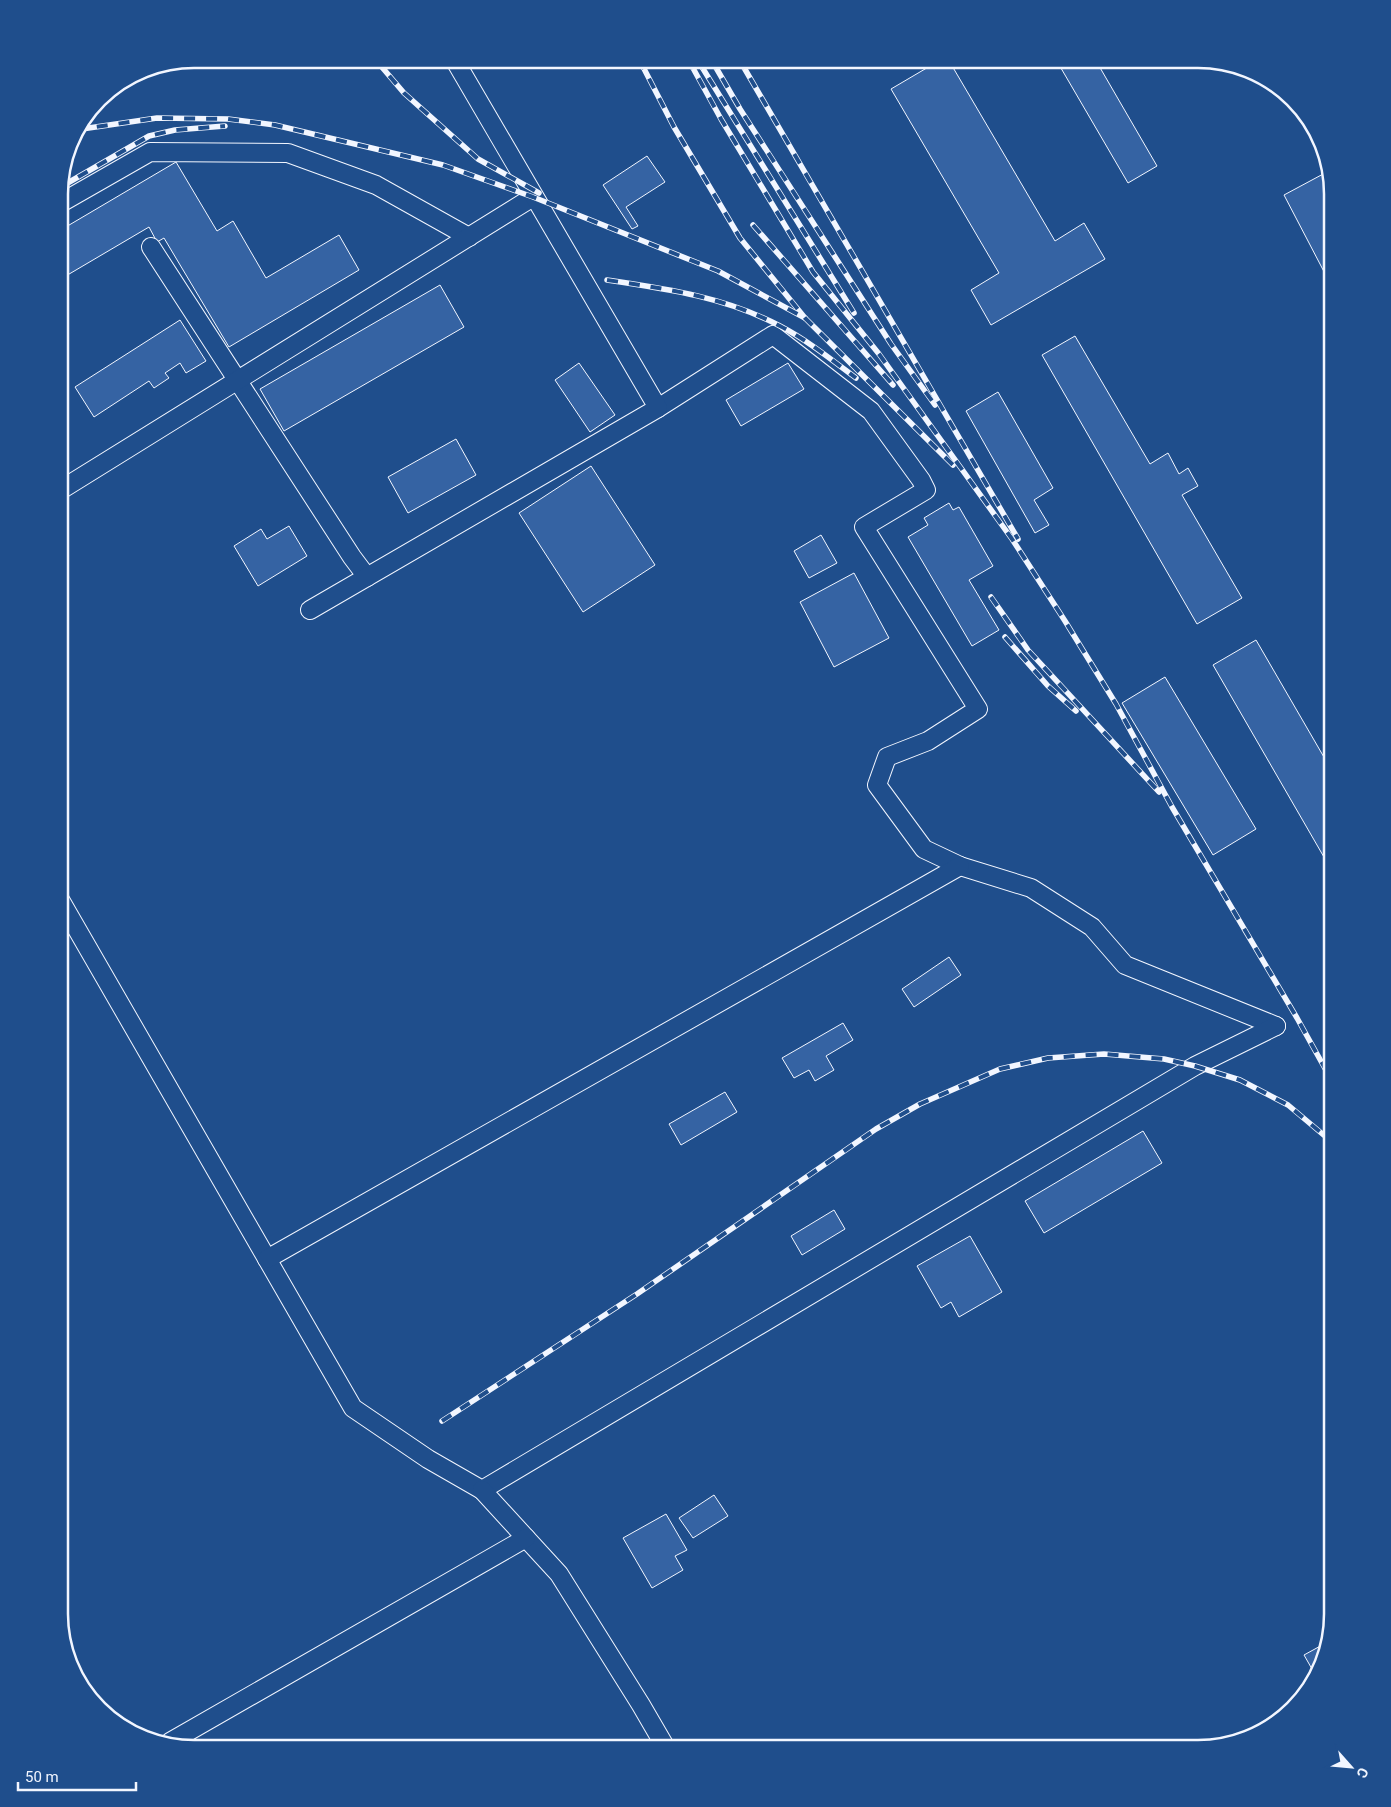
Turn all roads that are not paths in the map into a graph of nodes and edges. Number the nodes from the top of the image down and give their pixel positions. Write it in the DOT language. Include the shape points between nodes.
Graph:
graph roads {
  1 [pos="459,68"];
  2 [pos="534,197"];
  3 [pos="68,199"];
  4 [pos="469,237"];
  5 [pos="150,247"];
  6 [pos="238,380"];
  7 [pos="658,408"];
  8 [pos="68,485"];
  9 [pos="367,577"];
  10 [pos="310,610"];
  11 [pos="960,866"];
  12 [pos="68,915"];
  13 [pos="267,1260"];
  14 [pos="482,1490"];
  15 [pos="526,1538"];
  16 [pos="177,1738"];
  17 [pos="661,1740"];
  1 -- 2 [label="lane"];
  2 -- 4 [label="lane"];
  2 -- 7 [label="lane"];
  3 -- 4 [label="lane" via="150,152 288,153 376,185"];
  4 -- 6 [label="lane"];
  5 -- 6 [label="lane"];
  6 -- 8 [label="lane"];
  6 -- 9 [label="lane"];
  7 -- 9 [label="lane"];
  7 -- 11 [label="lane" via="773,336 871,411 921,480 926,490 864,527 978,709 928,741 888,758 877,784 924,849"];
  9 -- 10 [label="lane"];
  11 -- 13 [label="lane"];
  11 -- 14 [label="lane" via="1031,888 1092,926 1125,965 1276,1026 1195,1066"];
  12 -- 13 [label="lane"];
  13 -- 14 [label="lane" via="353,1408 428,1459"];
  14 -- 15 [label="lane"];
  15 -- 16 [label="lane"];
  15 -- 17 [label="lane" via="559,1574"];
}
